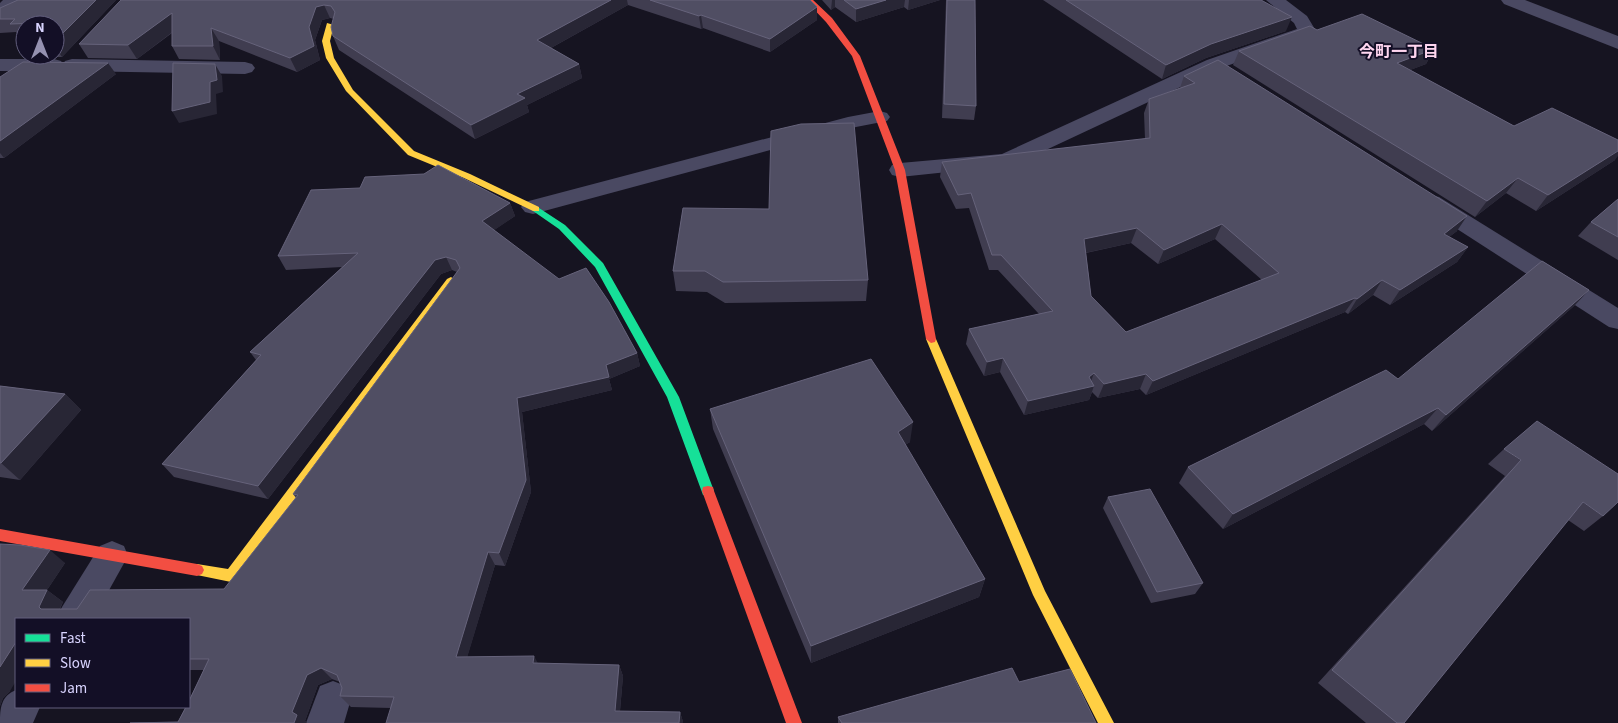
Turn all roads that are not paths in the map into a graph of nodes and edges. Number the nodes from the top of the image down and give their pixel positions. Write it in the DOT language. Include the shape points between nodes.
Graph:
graph roads {
  1 [pos="12,0"];
  2 [pos="809,0"];
  3 [pos="1274,0"];
  4 [pos="1510,0"];
  5 [pos="0,14"];
  6 [pos="330,25"];
  7 [pos="1618,43"];
  8 [pos="82,51"];
  9 [pos="1214,64"];
  10 [pos="0,65"];
  11 [pos="68,65"];
  12 [pos="245,68"];
  13 [pos="1239,80"];
  14 [pos="880,117"];
  15 [pos="900,170"];
  16 [pos="1416,192"];
  17 [pos="533,207"];
  18 [pos="451,281"];
  19 [pos="1618,320"];
  20 [pos="0,535"];
  21 [pos="112,556"];
  22 [pos="75,618"];
  23 [pos="20,708"];
  24 [pos="12,723"];
  25 [pos="794,723"];
  26 [pos="1106,723"];
  1 -- 5 [label="street"];
  2 -- 14 [label="street" via="856,56"];
  3 -- 9 [label="street" via="1300,20 1307,31"];
  4 -- 7 [label="street"];
  6 -- 17 [label="street" via="326,41 330,58 350,91 411,153"];
  8 -- 11 [label="street"];
  9 -- 13 [label="street"];
  9 -- 15 [label="street" via="1006,160"];
  10 -- 11 [label="street"];
  11 -- 12 [label="street"];
  14 -- 15 [label="street"];
  14 -- 17 [label="street"];
  15 -- 26 [label="street" via="931,338 1040,595"];
  16 -- 19 [label="street"];
  17 -- 25 [label="street" via="562,227 599,264 674,397"];
  18 -- 21 [label="street" via="231,576"];
  20 -- 21 [label="street"];
  21 -- 22 [label="street"];
  23 -- 24 [label="street"];
}
